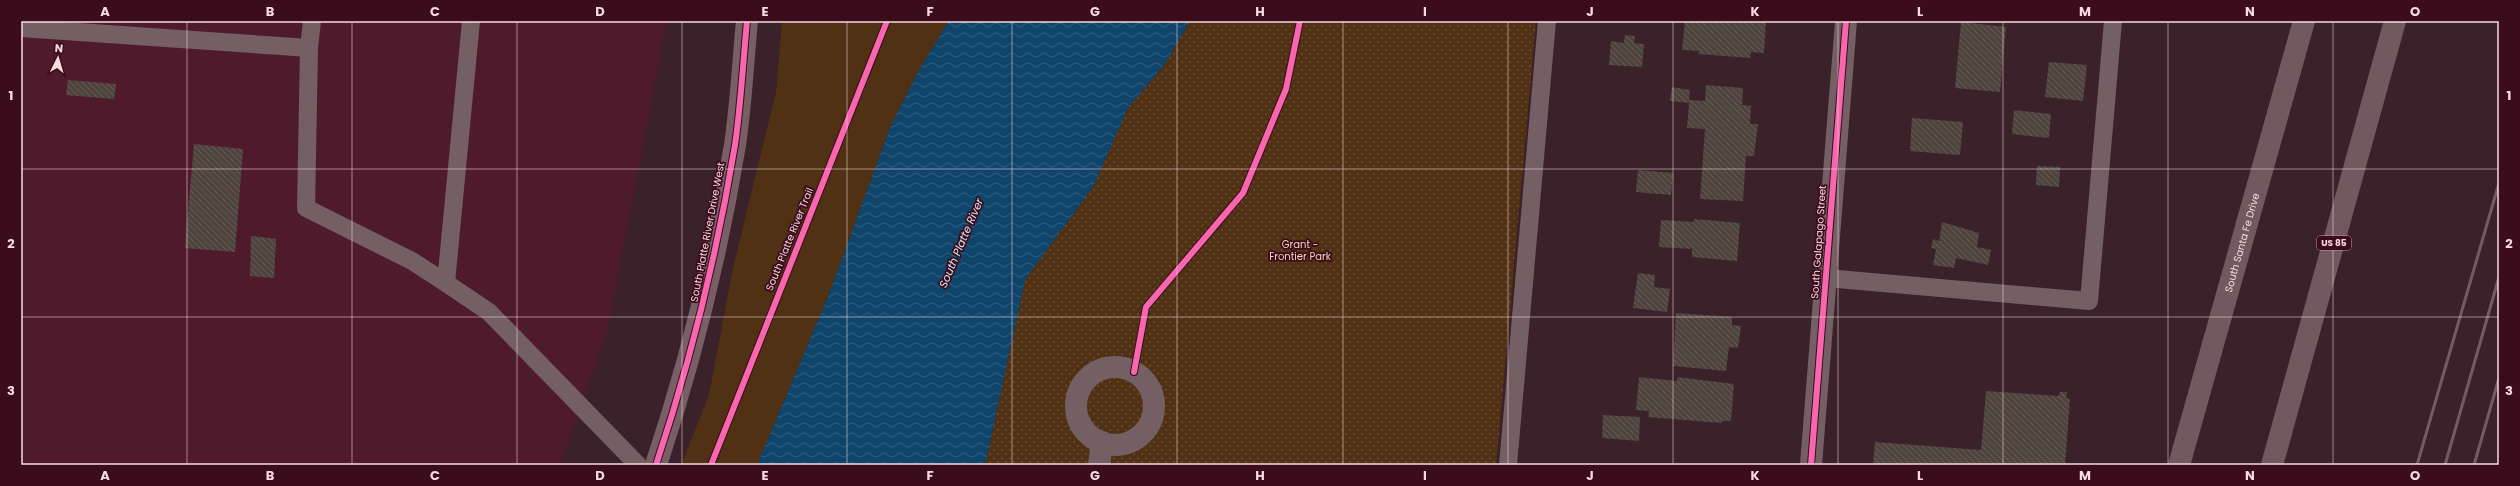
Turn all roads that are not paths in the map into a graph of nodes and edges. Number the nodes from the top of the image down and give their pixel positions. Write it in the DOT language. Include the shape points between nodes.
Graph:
graph roads {
  1 [pos="312,21"];
  2 [pos="471,21"];
  3 [pos="747,21"];
  4 [pos="1547,21"];
  5 [pos="1846,21"];
  6 [pos="2113,21"];
  7 [pos="2304,21"];
  8 [pos="2395,21"];
  9 [pos="21,28"];
  10 [pos="309,48"];
  11 [pos="1826,278"];
  12 [pos="446,283"];
  13 [pos="1102,442"];
  14 [pos="638,465"];
  15 [pos="656,465"];
  16 [pos="1100,465"];
  17 [pos="1508,465"];
  18 [pos="1811,465"];
  19 [pos="2178,465"];
  20 [pos="2272,465"];
  1 -- 10 [label="lane"];
  2 -- 12 [label="lane"];
  3 -- 15 [label="street, South Platte River Drive West" via="735,143 711,274 680,395"];
  4 -- 17 [label="lane"];
  5 -- 11 [label="street, South Galapago Street"];
  6 -- 11 [label="lane" via="2088,301"];
  7 -- 19 [label="highway, South Santa Fe Drive"];
  8 -- 20 [label="highway, US 85"];
  9 -- 10 [label="lane"];
  10 -- 12 [label="lane" via="306,208 412,260"];
  11 -- 18 [label="street, South Galapago Street"];
  12 -- 14 [label="lane" via="489,312"];
  13 -- 16 [label="street"];
}
